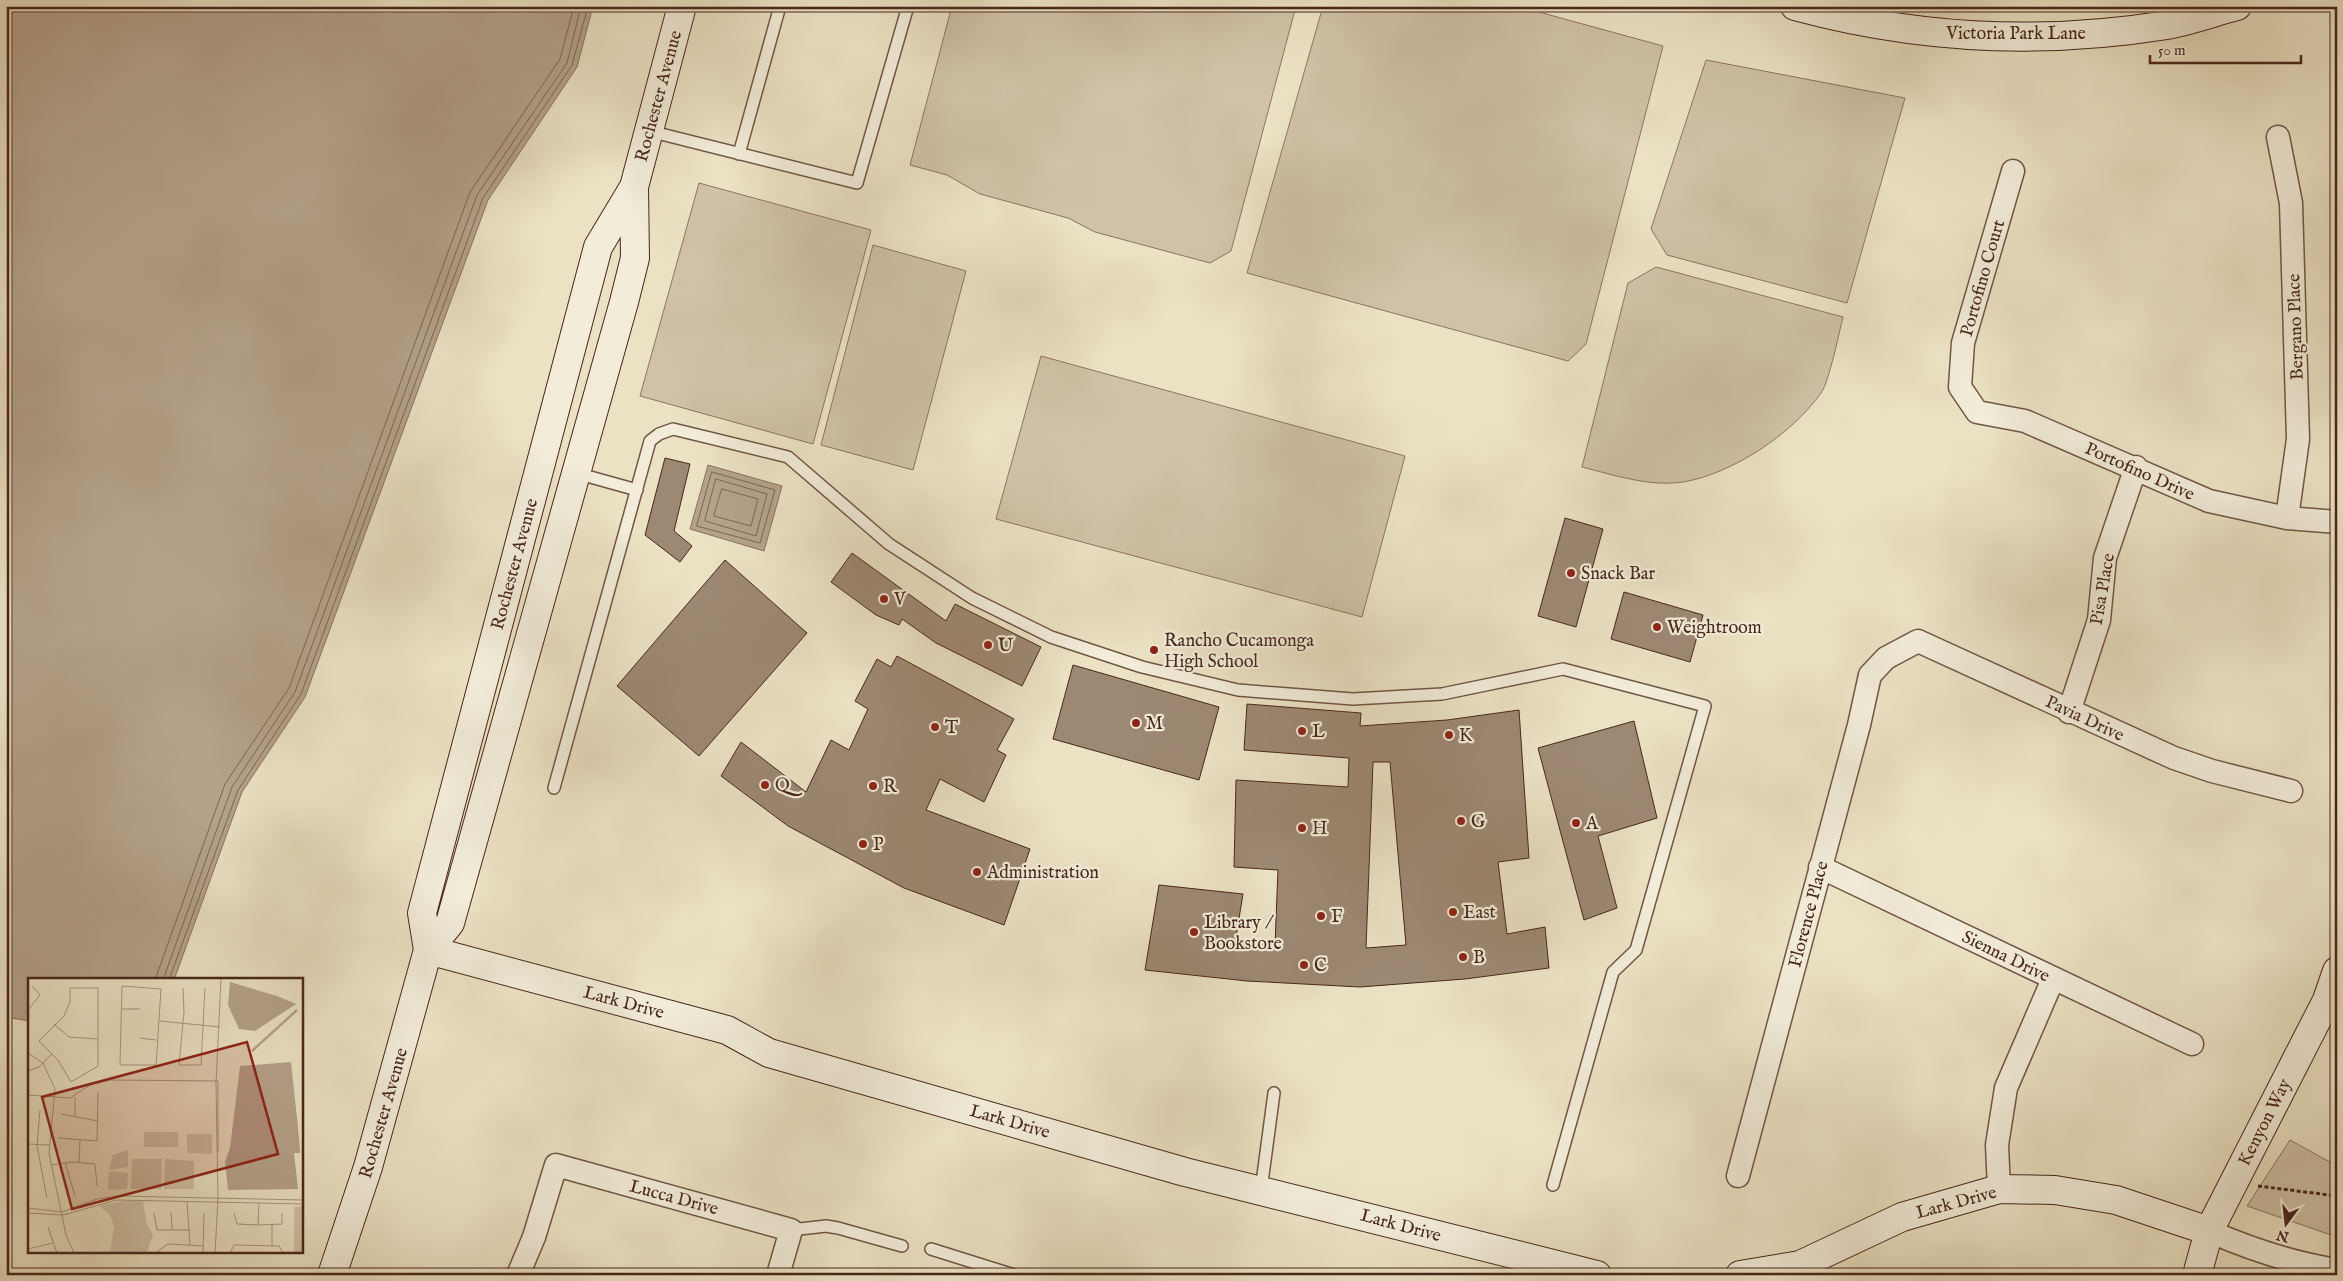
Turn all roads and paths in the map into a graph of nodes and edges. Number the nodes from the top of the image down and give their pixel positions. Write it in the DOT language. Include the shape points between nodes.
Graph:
graph roads {
  1 [pos="682,6"];
  2 [pos="780,6"];
  3 [pos="908,6"];
  4 [pos="1795,6"];
  5 [pos="2236,6"];
  6 [pos="649,131"];
  7 [pos="2278,136"];
  8 [pos="739,154"];
  9 [pos="2013,171"];
  10 [pos="634,187"];
  11 [pos="1960,387"];
  12 [pos="2136,467"];
  13 [pos="576,473"];
  14 [pos="636,490"];
  15 [pos="2287,518"];
  16 [pos="2337,522"];
  17 [pos="1886,658"];
  18 [pos="2069,712"];
  19 [pos="554,788"];
  20 [pos="2291,791"];
  21 [pos="1820,867"];
  22 [pos="428,950"];
  23 [pos="2337,971"];
  24 [pos="2053,979"];
  25 [pos="2192,1044"];
  26 [pos="1274,1093"];
  27 [pos="1738,1176"];
  28 [pos="2236,1178"];
  29 [pos="1553,1185"];
  30 [pos="1999,1189"];
  31 [pos="1261,1190"];
  32 [pos="2337,1196"];
  33 [pos="791,1230"];
  34 [pos="2209,1231"];
  35 [pos="902,1246"];
  36 [pos="931,1249"];
  37 [pos="1801,1270"];
  38 [pos="2337,1270"];
  39 [pos="332,1275"];
  40 [pos="518,1275"];
  41 [pos="778,1275"];
  42 [pos="1014,1275"];
  43 [pos="1597,1275"];
  44 [pos="1740,1275"];
  45 [pos="2197,1275"];
  1 -- 6 [label="street, Rochester Avenue"];
  2 -- 8 [label="lane"];
  3 -- 8 [label="lane" via="857,183"];
  4 -- 5 [label="street, Victoria Park Lane" via="1887,27 1981,36 2100,33 2169,25"];
  6 -- 8 [label="lane"];
  6 -- 10 [label="street, Rochester Avenue"];
  7 -- 15 [label="street, Bergano Place" via="2291,203 2298,439"];
  9 -- 11 [label="street, Portofino Court" via="1962,343"];
  10 -- 13 [label="street, Rochester Avenue" via="635,258"];
  10 -- 22 [label="street, Rochester Avenue" via="598,248 422,913"];
  11 -- 12 [label="street, Portofino Drive" via="1977,412 2025,421"];
  12 -- 15 [label="street, Portofino Drive" via="2209,501"];
  12 -- 18 [label="street, Pisa Place" via="2105,558 2099,620"];
  13 -- 14 [label="lane"];
  13 -- 22 [label="street, Rochester Avenue" via="450,923"];
  14 -- 19 [label="lane"];
  14 -- 29 [label="lane" via="650,442 659,434 673,429 788,457 889,544 972,598 1063,641 1142,667 1238,690 1353,699 1442,694 1563,669 1705,706 1636,950 1613,972"];
  15 -- 16 [label="street, Portofino Drive"];
  17 -- 18 [label="street, Pavia Drive" via="1918,641"];
  17 -- 21 [label="street, Florence Place" via="1870,675"];
  18 -- 20 [label="street, Pavia Drive" via="2174,758"];
  21 -- 24 [label="street, Sienna Drive"];
  21 -- 27 [label="street, Florence Place"];
  22 -- 31 [label="street, Lark Drive" via="727,1030 770,1053 1185,1172"];
  22 -- 39 [label="street, Rochester Avenue" via="368,1167"];
  23 -- 28 [label="street, Kenyon Way" via="2327,1000"];
  24 -- 25 [label="street, Sienna Drive"];
  24 -- 30 [label="street" via="2006,1088 1997,1145"];
  26 -- 31 [label="lane"];
  28 -- 32 [label="path" via="2254,1186"];
  28 -- 34 [label="street, Kenyon Way"];
  30 -- 34 [label="street, Lark Drive" via="2055,1190 2116,1200"];
  30 -- 37 [label="street, Lark Drive" via="1902,1217"];
  31 -- 43 [label="street, Lark Drive"];
  33 -- 35 [label="lane" via="826,1226"];
  33 -- 40 [label="street, Lucca Drive" via="556,1165"];
  33 -- 41 [label="street"];
  34 -- 38 [label="street" via="2296,1262"];
  34 -- 45 [label="street, Kenyon Way"];
  36 -- 42 [label="lane"];
  37 -- 44 [label="street, Lark Drive"];
}
